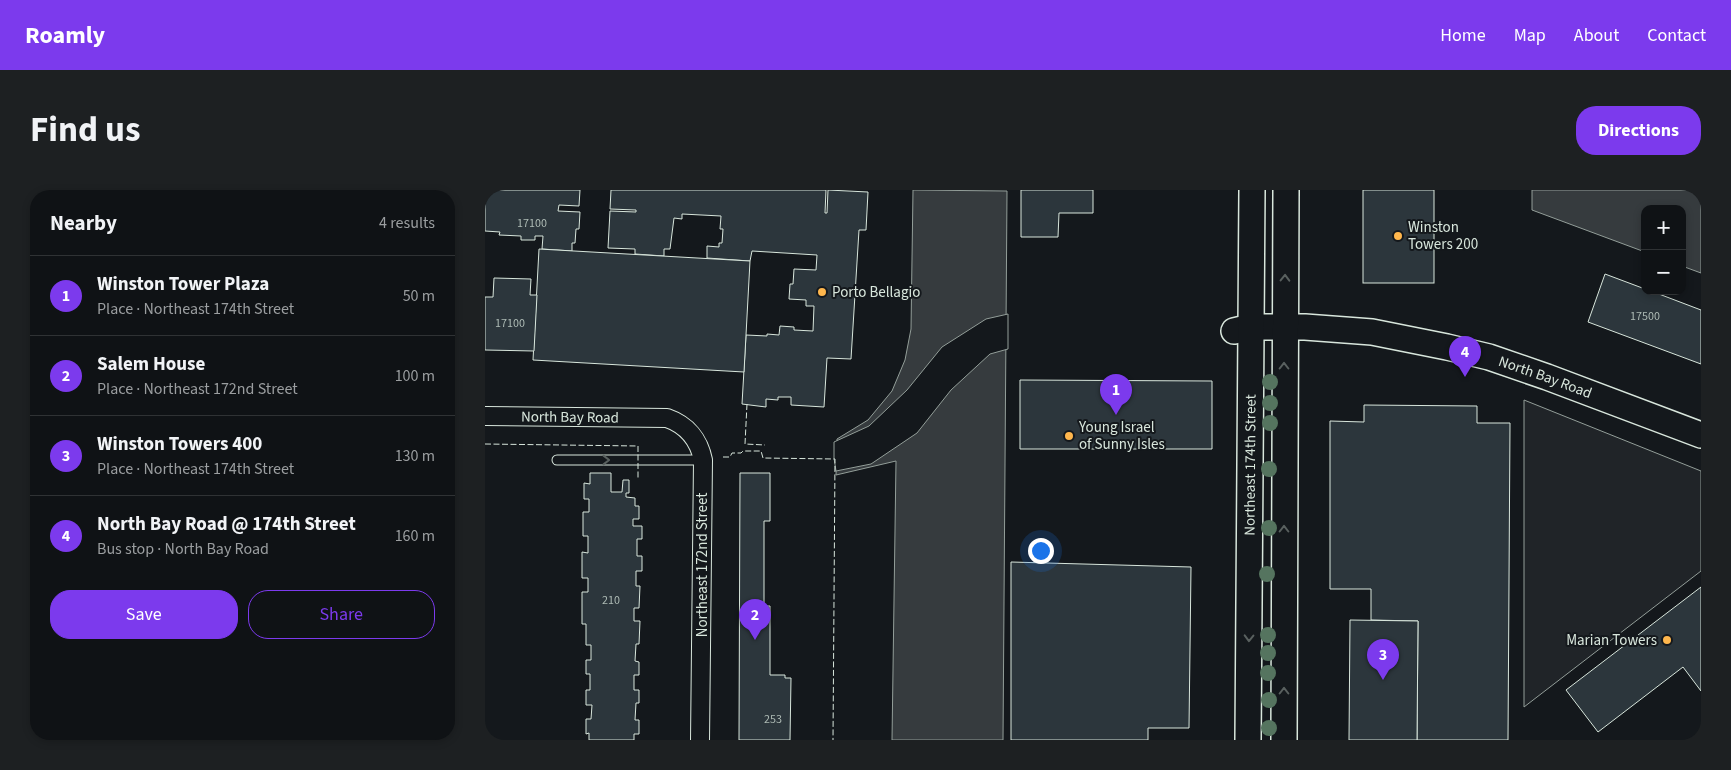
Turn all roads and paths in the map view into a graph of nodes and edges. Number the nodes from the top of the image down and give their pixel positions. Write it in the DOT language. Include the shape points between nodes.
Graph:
graph roads {
  1 [pos="1252,190"];
  2 [pos="1286,190"];
  3 [pos="1285,327"];
  4 [pos="1242,329"];
  5 [pos="485,416"];
  6 [pos="656,418"];
  7 [pos="1701,435"];
  8 [pos="557,460"];
  9 [pos="703,460"];
  10 [pos="1250,500"];
  11 [pos="1284,500"];
  12 [pos="1284,597"];
  13 [pos="1250,598"];
  14 [pos="700,740"];
  15 [pos="1248,740"];
  16 [pos="1284,740"];
  1 -- 4 [label="street, Northeast 174th Street"];
  3 -- 2 [label="street, one-way"];
  3 -- 4 [label="street, North Bay Road"];
  3 -- 7 [label="street, North Bay Road" via="1393,335 1489,357"];
  11 -- 3 [label="street, one-way"];
  4 -- 10 [label="street, Northeast 174th Street"];
  5 -- 6 [label="street, North Bay Road"];
  6 -- 9 [label="street, Northeast 172nd Street" via="667,418 683,426 700,446"];
  8 -- 9 [label="lane, one-way"];
  9 -- 14 [label="street, Northeast 172nd Street"];
  10 -- 11 [label="street"];
  10 -- 13 [label="street, Northeast 174th Street"];
  12 -- 11 [label="street, one-way"];
  12 -- 13 [label="street"];
  16 -- 12 [label="street, one-way"];
  13 -- 15 [label="street, Northeast 174th Street, one-way"];
}
